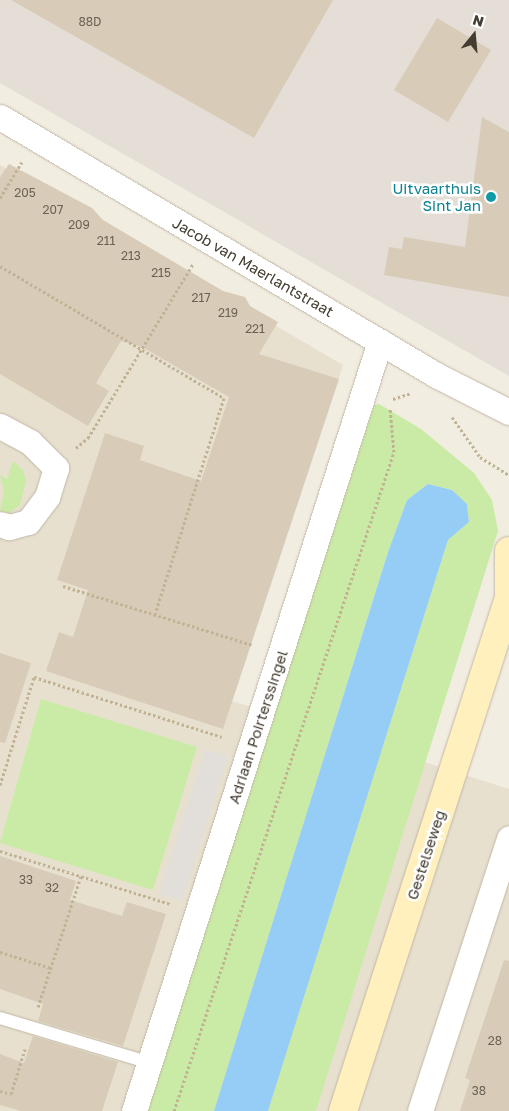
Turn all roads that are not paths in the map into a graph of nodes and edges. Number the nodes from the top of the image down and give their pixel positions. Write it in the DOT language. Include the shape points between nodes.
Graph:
graph roads {
  1 [pos="0,117"];
  2 [pos="380,342"];
  3 [pos="509,412"];
  4 [pos="0,426"];
  5 [pos="0,524"];
  6 [pos="509,551"];
  7 [pos="509,599"];
  8 [pos="509,838"];
  9 [pos="0,1018"];
  10 [pos="150,1063"];
  11 [pos="134,1111"];
  12 [pos="343,1111"];
  13 [pos="420,1111"];
  1 -- 2 [label="street, Jacob van Maerlantstraat"];
  2 -- 3 [label="street, Jacob van Maerlantstraat"];
  2 -- 10 [label="street, Adriaan Poirterssingel"];
  4 -- 5 [label="street" via="30,442 56,468 47,497 28,522 9,527"];
  6 -- 7 [label="main road, Gestelseweg"];
  7 -- 12 [label="main road, Gestelseweg"];
  8 -- 13 [label="street"];
  9 -- 10 [label="lane"];
  10 -- 11 [label="street, Adriaan Poirterssingel"];
}
